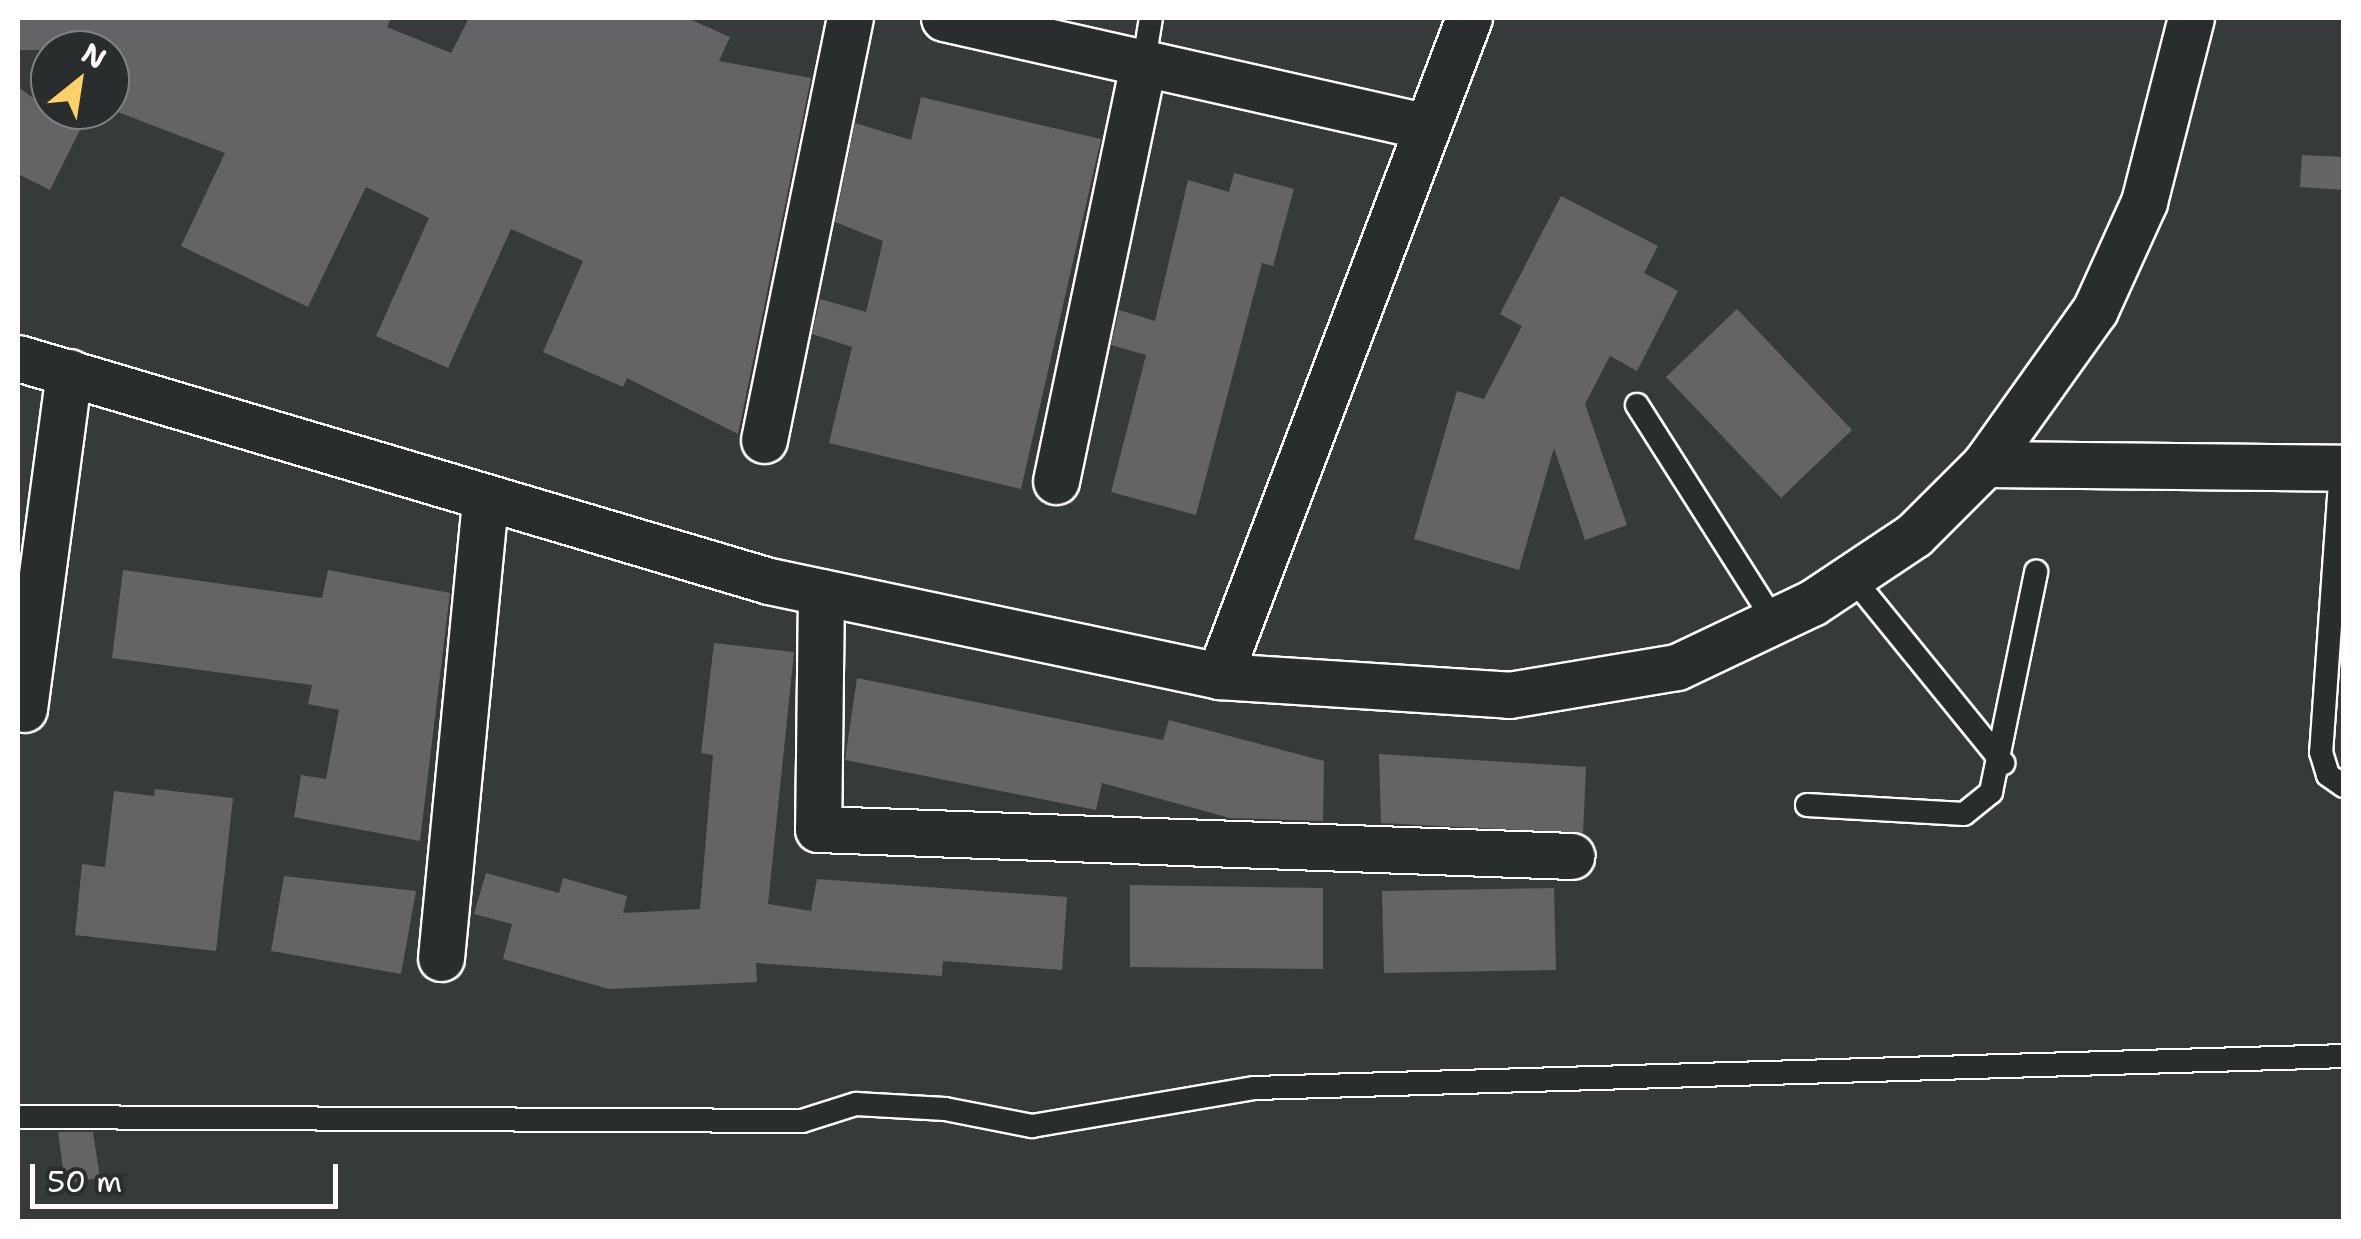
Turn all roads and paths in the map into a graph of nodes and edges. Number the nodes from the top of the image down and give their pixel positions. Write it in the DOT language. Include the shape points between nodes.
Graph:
graph roads {
  1 [pos="850,18"];
  2 [pos="944,18"];
  3 [pos="1469,18"];
  4 [pos="2190,18"];
  5 [pos="1148,39"];
  6 [pos="1425,126"];
  7 [pos="18,358"];
  8 [pos="69,372"];
  9 [pos="1637,405"];
  10 [pos="764,440"];
  11 [pos="1985,464"];
  12 [pos="2342,468"];
  13 [pos="1056,481"];
  14 [pos="485,501"];
  15 [pos="2036,572"];
  16 [pos="1852,576"];
  17 [pos="821,592"];
  18 [pos="1774,621"];
  19 [pos="2336,651"];
  20 [pos="1219,676"];
  21 [pos="24,708"];
  22 [pos="2003,763"];
  23 [pos="2344,786"];
  24 [pos="1807,805"];
  25 [pos="1572,856"];
  26 [pos="441,958"];
  27 [pos="2344,1056"];
  28 [pos="18,1117"];
  1 -- 10 [label="street"];
  2 -- 5 [label="street"];
  3 -- 6 [label="street"];
  4 -- 11 [label="street" via="2144,202 2095,310"];
  5 -- 6 [label="street"];
  5 -- 13 [label="street"];
  6 -- 20 [label="street"];
  7 -- 8 [label="street"];
  8 -- 14 [label="street"];
  8 -- 21 [label="street"];
  9 -- 18 [label="lane"];
  11 -- 12 [label="street"];
  11 -- 16 [label="street" via="1914,535"];
  12 -- 19 [label="lane"];
  14 -- 17 [label="street"];
  14 -- 26 [label="street"];
  15 -- 22 [label="lane"];
  16 -- 18 [label="street"];
  16 -- 22 [label="lane"];
  17 -- 20 [label="street"];
  17 -- 25 [label="street" via="818,830"];
  18 -- 20 [label="street" via="1678,667 1509,695"];
  19 -- 23 [label="lane" via="2320,752 2328,775"];
  22 -- 24 [label="lane" via="1992,792 1964,814"];
  27 -- 28 [label="lane" via="1255,1088 1032,1126 945,1109 856,1104 802,1121"];
}
